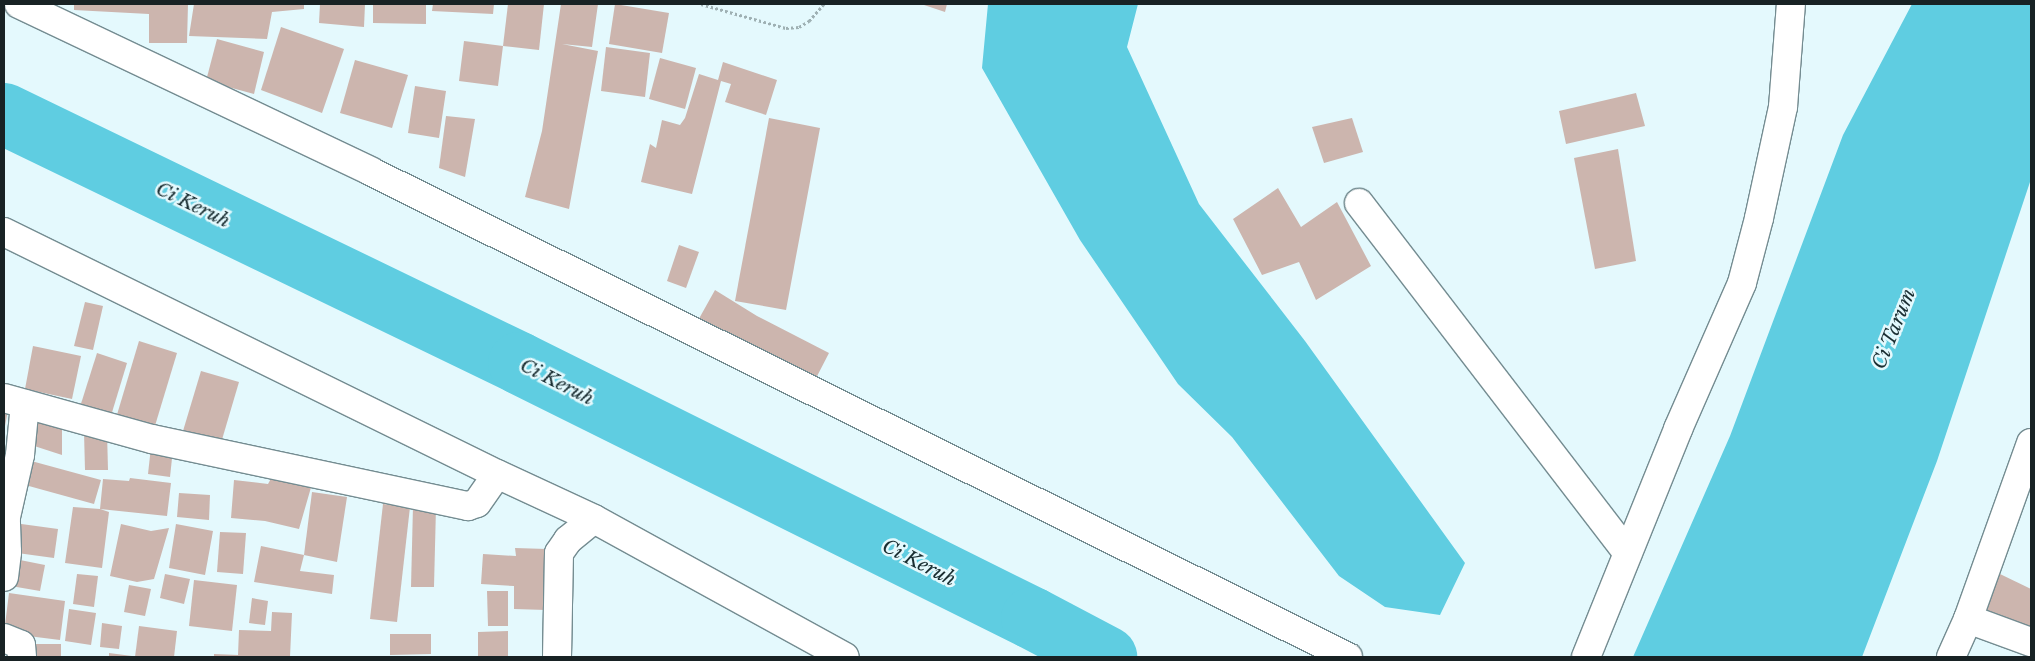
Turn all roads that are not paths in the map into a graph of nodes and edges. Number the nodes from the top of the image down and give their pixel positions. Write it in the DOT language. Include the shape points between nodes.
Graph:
graph roads {
  1 [pos="19,4"];
  2 [pos="1792,4"];
  3 [pos="1359,203"];
  4 [pos="4,232"];
  5 [pos="14,401"];
  6 [pos="2031,443"];
  7 [pos="497,474"];
  8 [pos="594,519"];
  9 [pos="1628,553"];
  10 [pos="4,577"];
  11 [pos="1968,619"];
  12 [pos="4,638"];
  13 [pos="2031,642"];
  14 [pos="22,657"];
  15 [pos="557,657"];
  16 [pos="845,657"];
  17 [pos="1348,657"];
  18 [pos="1586,657"];
  19 [pos="1951,657"];
  1 -- 17 [label="street" via="370,171"];
  2 -- 9 [label="street" via="1782,107 1742,283"];
  3 -- 9 [label="street"];
  4 -- 7 [label="street"];
  5 -- 7 [label="street" via="152,438 468,506 476,503"];
  5 -- 10 [label="street" via="20,455 6,517"];
  6 -- 11 [label="street"];
  7 -- 8 [label="street"];
  8 -- 15 [label="street" via="568,540 559,553"];
  8 -- 16 [label="street"];
  9 -- 18 [label="street"];
  11 -- 13 [label="street"];
  11 -- 19 [label="street"];
  12 -- 14 [label="street" via="21,645"];
}
